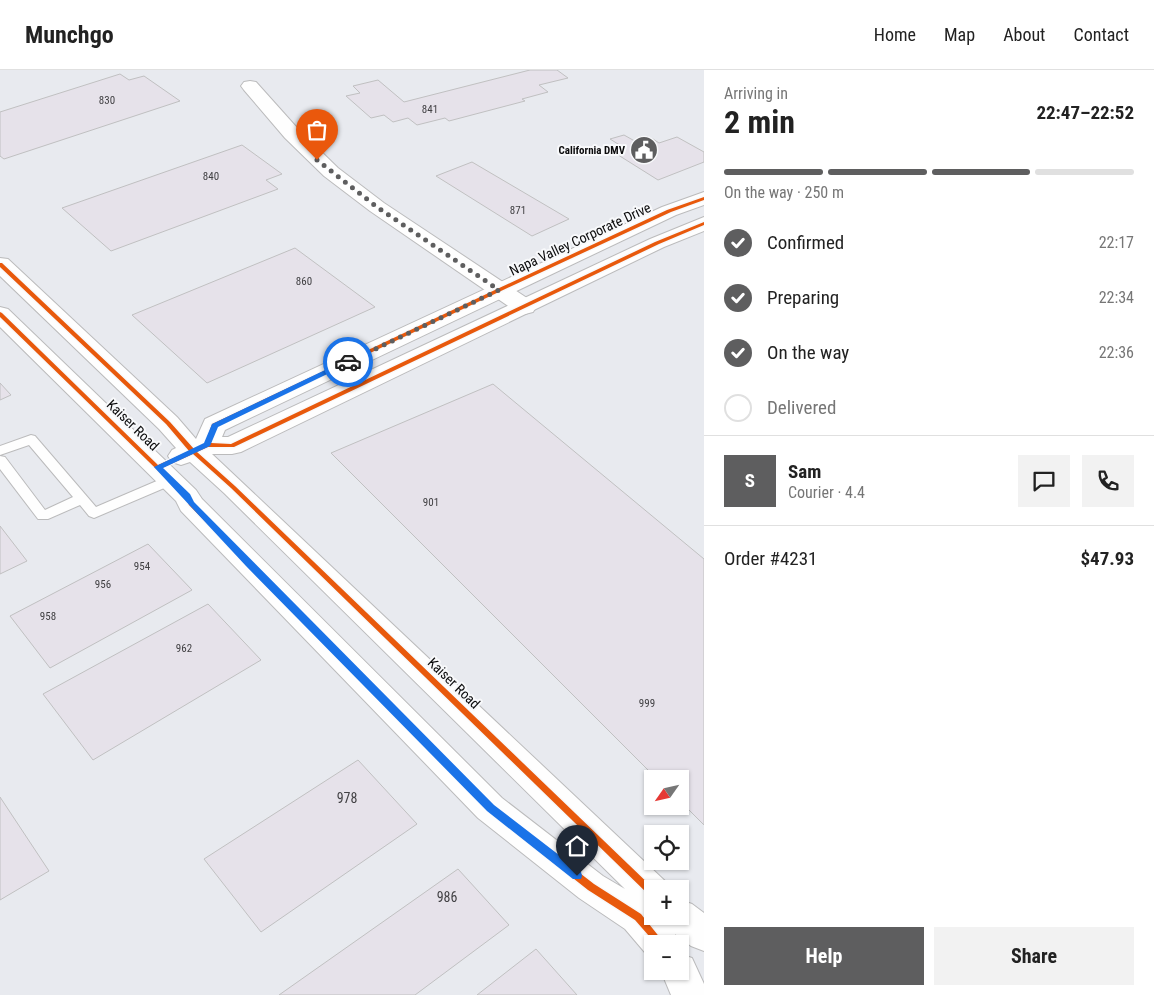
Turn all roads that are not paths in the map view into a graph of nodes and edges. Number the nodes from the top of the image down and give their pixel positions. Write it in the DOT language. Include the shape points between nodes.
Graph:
graph roads {
  1 [pos="250,86"];
  2 [pos="704,198"];
  3 [pos="704,223"];
  4 [pos="0,264"];
  5 [pos="499,290"];
  6 [pos="525,307"];
  7 [pos="0,314"];
  8 [pos="200,448"];
  9 [pos="0,451"];
  10 [pos="0,460"];
  11 [pos="165,474"];
  12 [pos="82,499"];
  13 [pos="644,884"];
  14 [pos="689,923"];
  15 [pos="704,934"];
  16 [pos="653,935"];
  17 [pos="683,980"];
  18 [pos="690,995"];
  1 -- 5 [label="street" via="330,172"];
  2 -- 5 [label="street, Napa Valley Corporate Drive"];
  3 -- 6 [label="street"];
  4 -- 8 [label="street, Kaiser Road" via="168,423"];
  5 -- 6 [label="street"];
  5 -- 8 [label="street, Napa Valley Corporate Drive" via="214,425"];
  6 -- 8 [label="street" via="232,446"];
  7 -- 11 [label="street, Kaiser Road"];
  8 -- 11 [label="street"];
  8 -- 13 [label="street, Kaiser Road" via="233,487"];
  9 -- 12 [label="lane" via="31,439"];
  10 -- 12 [label="lane" via="43,516"];
  11 -- 12 [label="lane" via="94,514"];
  11 -- 16 [label="street, Kaiser Road" via="249,564 490,808 592,887 638,917"];
  14 -- 15 [label="street"];
  17 -- 18 [label="street"];
}
